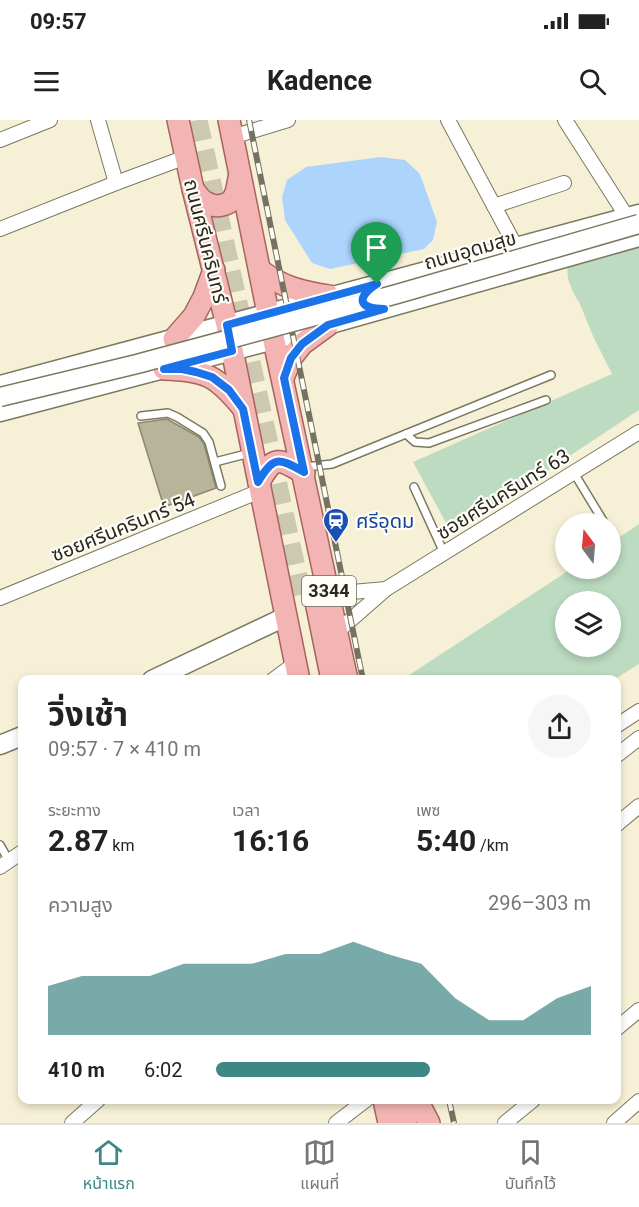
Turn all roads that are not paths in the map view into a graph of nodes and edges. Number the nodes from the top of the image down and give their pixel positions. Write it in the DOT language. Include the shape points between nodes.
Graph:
graph roads {
  1 [pos="50,120"];
  2 [pos="98,120"];
  3 [pos="178,120"];
  4 [pos="288,120"];
  5 [pos="448,120"];
  6 [pos="565,120"];
  7 [pos="230,128"];
  8 [pos="0,140"];
  9 [pos="186,157"];
  10 [pos="239,174"];
  11 [pos="116,183"];
  12 [pos="564,183"];
  13 [pos="193,189"];
  14 [pos="494,206"];
  15 [pos="635,218"];
  16 [pos="0,229"];
  17 [pos="639,237"];
  18 [pos="516,246"];
  19 [pos="214,270"];
  20 [pos="260,270"];
  21 [pos="377,284"];
  22 [pos="329,296"];
  23 [pos="384,309"];
  24 [pos="268,313"];
  25 [pos="227,325"];
  26 [pos="328,325"];
  27 [pos="174,339"];
  28 [pos="274,340"];
  29 [pos="232,351"];
  30 [pos="164,369"];
  31 [pos="53,371"];
  32 [pos="551,375"];
  33 [pos="284,378"];
  34 [pos="0,385"];
  35 [pos="60,396"];
  36 [pos="0,397"];
  37 [pos="546,400"];
  38 [pos="243,409"];
  39 [pos="0,412"];
  40 [pos="141,416"];
  41 [pos="639,432"];
  42 [pos="406,434"];
  43 [pos="253,453"];
  44 [pos="215,462"];
  45 [pos="303,470"];
  46 [pos="574,473"];
  47 [pos="221,486"];
  48 [pos="259,486"];
  49 [pos="414,487"];
  50 [pos="598,513"];
  51 [pos="444,553"];
  52 [pos="386,589"];
  53 [pos="315,594"];
  54 [pos="0,598"];
  55 [pos="287,616"];
  56 [pos="338,631"];
  57 [pos="298,671"];
  58 [pos="163,675"];
  59 [pos="318,675"];
  60 [pos="331,675"];
  61 [pos="346,675"];
  62 [pos="639,711"];
  63 [pos="621,723"];
  64 [pos="18,738"];
  65 [pos="639,738"];
  66 [pos="0,745"];
  67 [pos="621,752"];
  68 [pos="639,806"];
  69 [pos="621,821"];
  70 [pos="0,845"];
  71 [pos="18,855"];
  72 [pos="5,864"];
  73 [pos="639,1010"];
  74 [pos="621,1025"];
  75 [pos="639,1101"];
  76 [pos="93,1104"];
  77 [pos="361,1104"];
  78 [pos="385,1104"];
  79 [pos="404,1104"];
  80 [pos="419,1104"];
  81 [pos="429,1104"];
  82 [pos="528,1104"];
  83 [pos="338,1122"];
  84 [pos="72,1123"];
  85 [pos="389,1123"];
  86 [pos="406,1123"];
  87 [pos="430,1123"];
  88 [pos="505,1123"];
  89 [pos="614,1123"];
  1 -- 8 [label="street"];
  2 -- 11 [label="street"];
  3 -- 9 [label="main road, ถนนศรีนครินทร์"];
  4 -- 7 [label="street"];
  5 -- 14 [label="street"];
  6 -- 15 [label="street"];
  7 -- 10 [label="main road"];
  9 -- 11 [label="street"];
  9 -- 13 [label="main road, ถนนศรีนครินทร์"];
  10 -- 13 [label="main road" via="235,197 228,203 207,204"];
  10 -- 20 [label="main road"];
  11 -- 16 [label="street"];
  12 -- 14 [label="street"];
  13 -- 19 [label="main road, ถนนศรีนครินทร์"];
  14 -- 18 [label="street"];
  15 -- 18 [label="main road"];
  15 -- 36 [label="main road, ถนนอุดมสุข, bridge" via="397,294"];
  17 -- 23 [label="main road"];
  18 -- 21 [label="main road"];
  19 -- 25 [label="main road, ถนนศรีนครินทร์"];
  19 -- 27 [label="main road" via="194,316"];
  20 -- 22 [label="main road" via="294,289"];
  20 -- 24 [label="main road"];
  21 -- 22 [label="main road"];
  21 -- 23 [label="main road" via="366,290 363,301 371,309"];
  22 -- 24 [label="main road"];
  23 -- 26 [label="main road"];
  24 -- 25 [label="main road"];
  24 -- 28 [label="main road"];
  25 -- 27 [label="main road"];
  25 -- 29 [label="main road, ถนนศรีนครินทร์"];
  26 -- 28 [label="main road"];
  26 -- 33 [label="main road" via="302,344 291,358"];
  27 -- 31 [label="main road"];
  28 -- 29 [label="main road"];
  28 -- 33 [label="main road"];
  29 -- 30 [label="main road"];
  29 -- 38 [label="main road, ถนนศรีนครินทร์"];
  30 -- 35 [label="main road"];
  30 -- 38 [label="main road" via="212,377 229,390"];
  31 -- 34 [label="main road"];
  31 -- 35 [label="main road" via="67,376 69,381 68,389"];
  32 -- 42 [label="lane"];
  33 -- 45 [label="main road"];
  35 -- 39 [label="main road"];
  37 -- 42 [label="lane" via="429,443 415,442"];
  38 -- 43 [label="main road, ถนนศรีนครินทร์"];
  40 -- 44 [label="lane" via="168,413 203,433"];
  41 -- 46 [label="street, ซอยศรีนครินทร์ 63"];
  42 -- 45 [label="lane" via="332,464"];
  43 -- 44 [label="lane"];
  43 -- 48 [label="main road, ถนนศรีนครินทร์"];
  44 -- 47 [label="lane"];
  45 -- 48 [label="main road" via="287,462 276,462 269,465"];
  45 -- 53 [label="main road, 3344" via="310,502"];
  46 -- 50 [label="lane"];
  46 -- 51 [label="street, ซอยศรีนครินทร์ 63"];
  48 -- 54 [label="street, ซอยศรีนครินทร์ 54"];
  48 -- 55 [label="main road, ถนนศรีนครินทร์ / 3344"];
  49 -- 51 [label="lane"];
  51 -- 52 [label="street, ซอยศรีนครินทร์ 63"];
  52 -- 53 [label="street, ซอยศรีนครินทร์ 63"];
  52 -- 56 [label="street, ซอยศรีนครินทร์ 63"];
  53 -- 56 [label="main road, 3344"];
  53 -- 59 [label="main road, 3344"];
  53 -- 60 [label="main road, 3344"];
  55 -- 57 [label="main road, ถนนศรีนครินทร์ / 3344"];
  55 -- 58 [label="main road"];
  56 -- 61 [label="main road, 3344"];
  62 -- 63 [label="street"];
  64 -- 66 [label="main road"];
  65 -- 67 [label="street"];
  68 -- 69 [label="street"];
  70 -- 72 [label="lane"];
  71 -- 72 [label="street"];
  73 -- 74 [label="street"];
  75 -- 89 [label="street"];
  76 -- 84 [label="street"];
  77 -- 83 [label="street"];
  78 -- 85 [label="main road"];
  79 -- 86 [label="main road"];
  80 -- 87 [label="main road"];
  81 -- 87 [label="main road"];
  82 -- 88 [label="street"];
}
